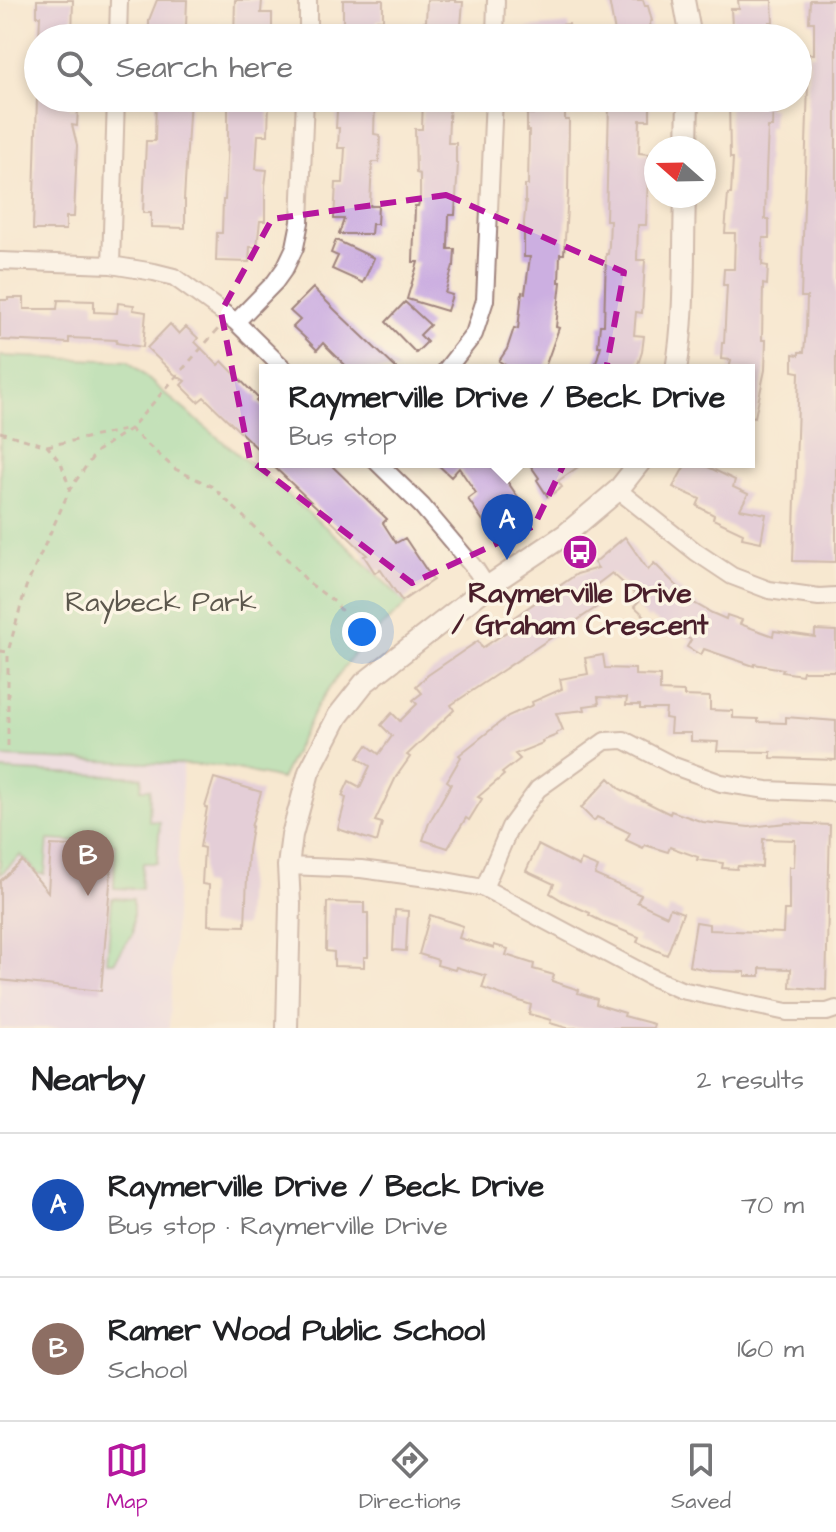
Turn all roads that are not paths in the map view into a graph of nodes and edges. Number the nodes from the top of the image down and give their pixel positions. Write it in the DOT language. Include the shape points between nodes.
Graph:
graph roads {
  1 [pos="119,0"];
  2 [pos="308,0"];
  3 [pos="496,0"];
  4 [pos="684,0"];
  5 [pos="118,24"];
  6 [pos="308,24"];
  7 [pos="495,24"];
  8 [pos="688,24"];
  9 [pos="116,112"];
  10 [pos="304,112"];
  11 [pos="493,112"];
  12 [pos="688,112"];
  13 [pos="687,136"];
  14 [pos="685,208"];
  15 [pos="0,261"];
  16 [pos="111,265"];
  17 [pos="233,319"];
  18 [pos="279,364"];
  19 [pos="451,364"];
  20 [pos="677,364"];
  21 [pos="383,468"];
  22 [pos="635,468"];
  23 [pos="618,490"];
  24 [pos="487,587"];
  25 [pos="836,596"];
  26 [pos="836,793"];
  27 [pos="288,866"];
  28 [pos="484,888"];
  29 [pos="836,1009"];
  30 [pos="287,1028"];
  1 -- 5 [label="street"];
  2 -- 6 [label="street"];
  3 -- 7 [label="street"];
  4 -- 8 [label="street"];
  9 -- 16 [label="street"];
  10 -- 17 [label="street" via="295,247 275,282"];
  11 -- 19 [label="street" via="485,300 474,334"];
  12 -- 13 [label="street"];
  14 -- 20 [label="street"];
  15 -- 16 [label="street"];
  16 -- 17 [label="street" via="174,277"];
  17 -- 18 [label="street"];
  21 -- 24 [label="street" via="422,506"];
  22 -- 23 [label="street"];
  23 -- 24 [label="street" via="566,534"];
  23 -- 25 [label="street" via="732,576 769,590"];
  24 -- 27 [label="street" via="364,683 338,716 309,772"];
  26 -- 28 [label="street" via="721,783 624,740 605,741 538,789 510,827"];
  27 -- 28 [label="street" via="361,869"];
  27 -- 30 [label="street"];
  28 -- 29 [label="street" via="681,990 787,1012"];
}
